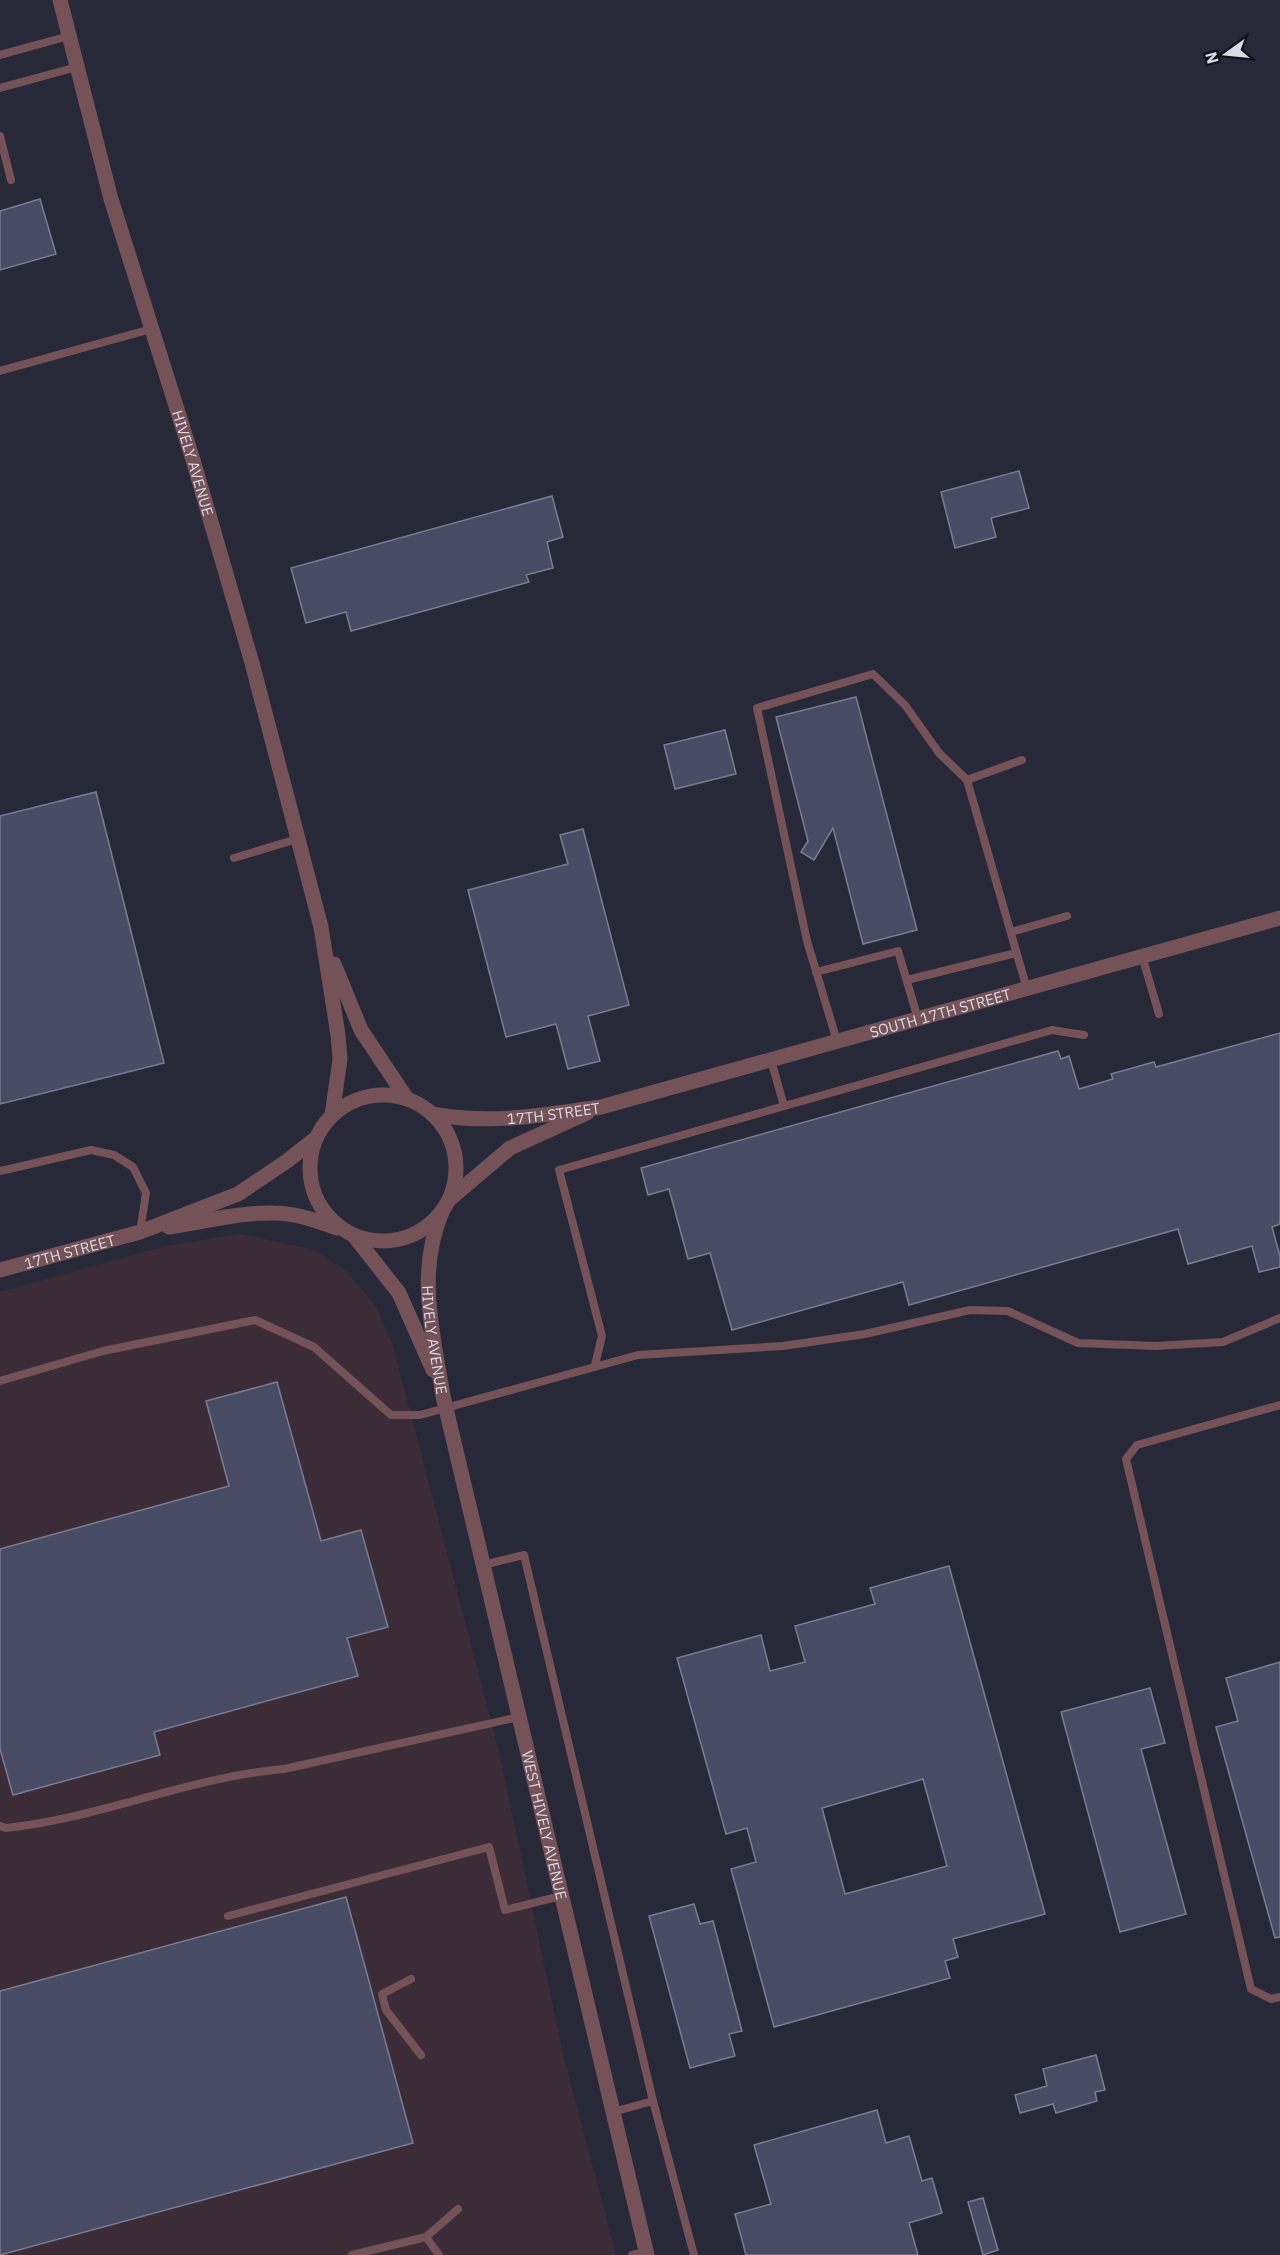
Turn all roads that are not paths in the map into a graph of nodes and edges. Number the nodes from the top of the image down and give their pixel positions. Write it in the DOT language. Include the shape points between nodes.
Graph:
graph roads {
  1 [pos="60,0"];
  2 [pos="69,36"];
  3 [pos="0,55"];
  4 [pos="76,67"];
  5 [pos="0,88"];
  6 [pos="0,136"];
  7 [pos="11,180"];
  8 [pos="151,329"];
  9 [pos="0,371"];
  10 [pos="1022,760"];
  11 [pos="967,780"];
  12 [pos="297,839"];
  13 [pos="234,858"];
  14 [pos="1066,916"];
  15 [pos="1280,918"];
  16 [pos="321,927"];
  17 [pos="1011,932"];
  18 [pos="1016,952"];
  19 [pos="1142,957"];
  20 [pos="816,972"];
  21 [pos="907,980"];
  22 [pos="1027,989"];
  23 [pos="1159,1014"];
  24 [pos="918,1019"];
  25 [pos="1084,1035"];
  26 [pos="837,1041"];
  27 [pos="771,1060"];
  28 [pos="407,1099"];
  29 [pos="784,1106"];
  30 [pos="601,1107"];
  31 [pos="432,1114"];
  32 [pos="332,1115"];
  33 [pos="316,1138"];
  34 [pos="0,1171"];
  35 [pos="445,1206"];
  36 [pos="140,1232"];
  37 [pos="349,1233"];
  38 [pos="0,1270"];
  39 [pos="1280,1318"];
  40 [pos="595,1365"];
  41 [pos="0,1381"];
  42 [pos="445,1402"];
  43 [pos="1280,1405"];
  44 [pos="483,1565"];
  45 [pos="519,1717"];
  46 [pos="0,1826"];
  47 [pos="561,1896"];
  48 [pos="228,1916"];
  49 [pos="411,1979"];
  50 [pos="1280,1997"];
  51 [pos="421,2055"];
  52 [pos="653,2101"];
  53 [pos="613,2112"];
  54 [pos="458,2209"];
  55 [pos="426,2236"];
  56 [pos="642,2254"];
  57 [pos="352,2255"];
  58 [pos="440,2255"];
  59 [pos="694,2255"];
  1 -- 2 [label="street, HIVELY AVENUE"];
  2 -- 3 [label="lane"];
  2 -- 4 [label="street, HIVELY AVENUE"];
  4 -- 5 [label="lane"];
  4 -- 8 [label="street, HIVELY AVENUE"];
  6 -- 7 [label="lane"];
  8 -- 9 [label="lane"];
  8 -- 12 [label="street, HIVELY AVENUE" via="206,505"];
  10 -- 11 [label="lane"];
  11 -- 17 [label="lane"];
  11 -- 20 [label="lane" via="939,753 905,705 873,674 757,708"];
  12 -- 13 [label="lane"];
  12 -- 16 [label="street, HIVELY AVENUE"];
  14 -- 17 [label="lane"];
  15 -- 19 [label="street, SOUTH 17TH STREET"];
  16 -- 28 [label="street, HIVELY AVENUE" via="361,1030"];
  16 -- 32 [label="street, HIVELY AVENUE" via="340,1059"];
  17 -- 18 [label="lane"];
  18 -- 21 [label="lane"];
  18 -- 22 [label="lane"];
  19 -- 22 [label="street, SOUTH 17TH STREET"];
  19 -- 23 [label="lane"];
  20 -- 21 [label="lane" via="898,951"];
  20 -- 26 [label="lane"];
  21 -- 24 [label="lane"];
  22 -- 24 [label="street, SOUTH 17TH STREET"];
  24 -- 26 [label="street, SOUTH 17TH STREET"];
  25 -- 29 [label="lane" via="1052,1030"];
  26 -- 27 [label="street, SOUTH 17TH STREET"];
  27 -- 29 [label="lane"];
  27 -- 30 [label="street, SOUTH 17TH STREET"];
  28 -- 31 [label="street"];
  28 -- 32 [label="street" via="383,1095 360,1098"];
  29 -- 40 [label="lane" via="559,1170 602,1336"];
  30 -- 31 [label="street, 17TH STREET" via="499,1121"];
  30 -- 35 [label="street, 17TH STREET" via="510,1148"];
  31 -- 35 [label="street" via="451,1142 455,1158 456,1173"];
  32 -- 33 [label="street"];
  33 -- 36 [label="street, 17TH STREET" via="238,1194"];
  33 -- 37 [label="street" via="309,1166 313,1192 325,1213"];
  34 -- 36 [label="lane" via="91,1150 114,1155 133,1167 146,1193"];
  35 -- 37 [label="street" via="422,1230 409,1237 381,1242"];
  35 -- 42 [label="street, HIVELY AVENUE" via="430,1246 426,1287"];
  36 -- 37 [label="street, 17TH STREET" via="252,1213 275,1213 303,1217"];
  36 -- 38 [label="street, 17TH STREET"];
  37 -- 42 [label="street, HIVELY AVENUE" via="399,1293"];
  39 -- 40 [label="lane" via="1223,1341 1156,1346 1078,1343 1008,1311 970,1310 865,1334 783,1346 638,1355"];
  40 -- 42 [label="lane"];
  41 -- 42 [label="lane" via="104,1351 255,1320 314,1347 391,1415 420,1415"];
  42 -- 44 [label="street, WEST HIVELY AVENUE"];
  43 -- 50 [label="lane" via="1137,1445 1126,1459 1251,1989 1271,2000"];
  44 -- 45 [label="street, WEST HIVELY AVENUE"];
  44 -- 52 [label="lane" via="524,1555"];
  45 -- 46 [label="lane" via="296,1767 184,1787 72,1819"];
  45 -- 47 [label="street, WEST HIVELY AVENUE"];
  47 -- 48 [label="lane" via="505,1910 489,1846"];
  47 -- 53 [label="street, WEST HIVELY AVENUE"];
  49 -- 51 [label="lane" via="382,1994 386,2010"];
  52 -- 53 [label="lane"];
  52 -- 59 [label="lane"];
  53 -- 56 [label="street, WEST HIVELY AVENUE"];
  54 -- 55 [label="lane"];
  55 -- 57 [label="lane"];
  55 -- 58 [label="lane"];
}
